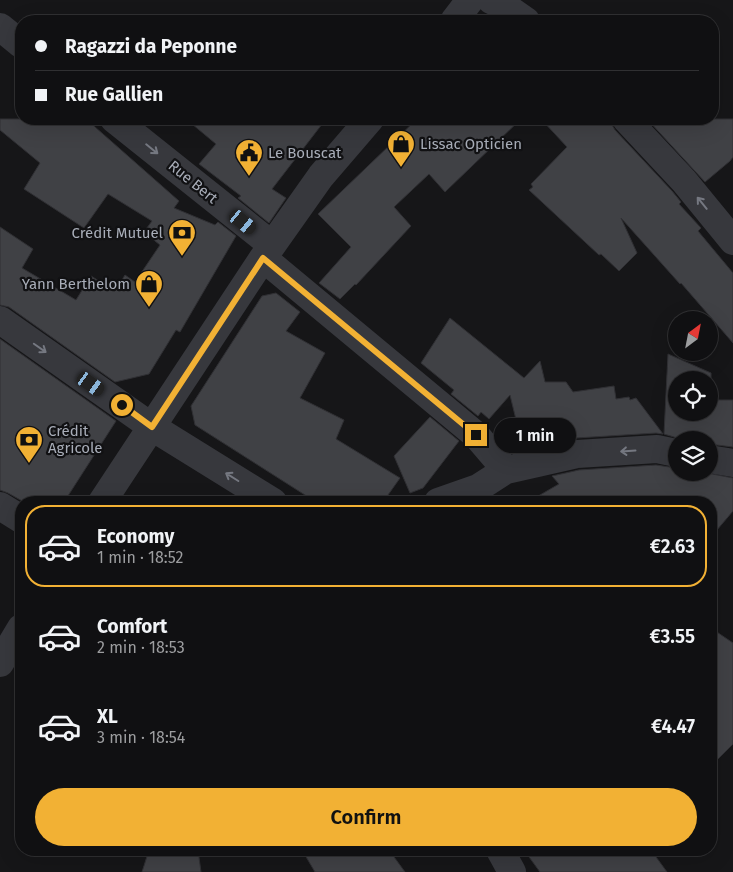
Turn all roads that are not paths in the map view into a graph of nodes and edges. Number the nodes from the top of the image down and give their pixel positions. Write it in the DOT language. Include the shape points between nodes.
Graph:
graph roads {
  1 [pos="470,0"];
  2 [pos="491,0"];
  3 [pos="459,15"];
  4 [pos="517,15"];
  5 [pos="0,27"];
  6 [pos="15,39"];
  7 [pos="121,125"];
  8 [pos="365,125"];
  9 [pos="632,125"];
  10 [pos="733,241"];
  11 [pos="267,252"];
  12 [pos="0,320"];
  13 [pos="152,427"];
  14 [pos="668,451"];
  15 [pos="718,460"];
  16 [pos="733,463"];
  17 [pos="506,470"];
  18 [pos="106,496"];
  19 [pos="263,496"];
  20 [pos="455,496"];
  21 [pos="0,506"];
  22 [pos="15,515"];
  23 [pos="15,639"];
  24 [pos="7,654"];
  25 [pos="503,856"];
  26 [pos="512,872"];
  1 -- 3 [label="street"];
  2 -- 4 [label="street"];
  5 -- 6 [label="street"];
  7 -- 11 [label="street, Rue Bert, one-way"];
  8 -- 11 [label="street" via="321,176"];
  10 -- 9 [label="street, one-way" via="684,181"];
  11 -- 13 [label="street"];
  11 -- 17 [label="street, Rue Bert" via="476,435"];
  12 -- 13 [label="street, one-way"];
  13 -- 18 [label="street"];
  19 -- 13 [label="street, one-way"];
  14 -- 17 [label="street, one-way" via="657,449 577,454"];
  15 -- 16 [label="street"];
  17 -- 20 [label="street" via="478,488"];
  21 -- 22 [label="street"];
  23 -- 24 [label="street"];
  25 -- 26 [label="street"];
}
